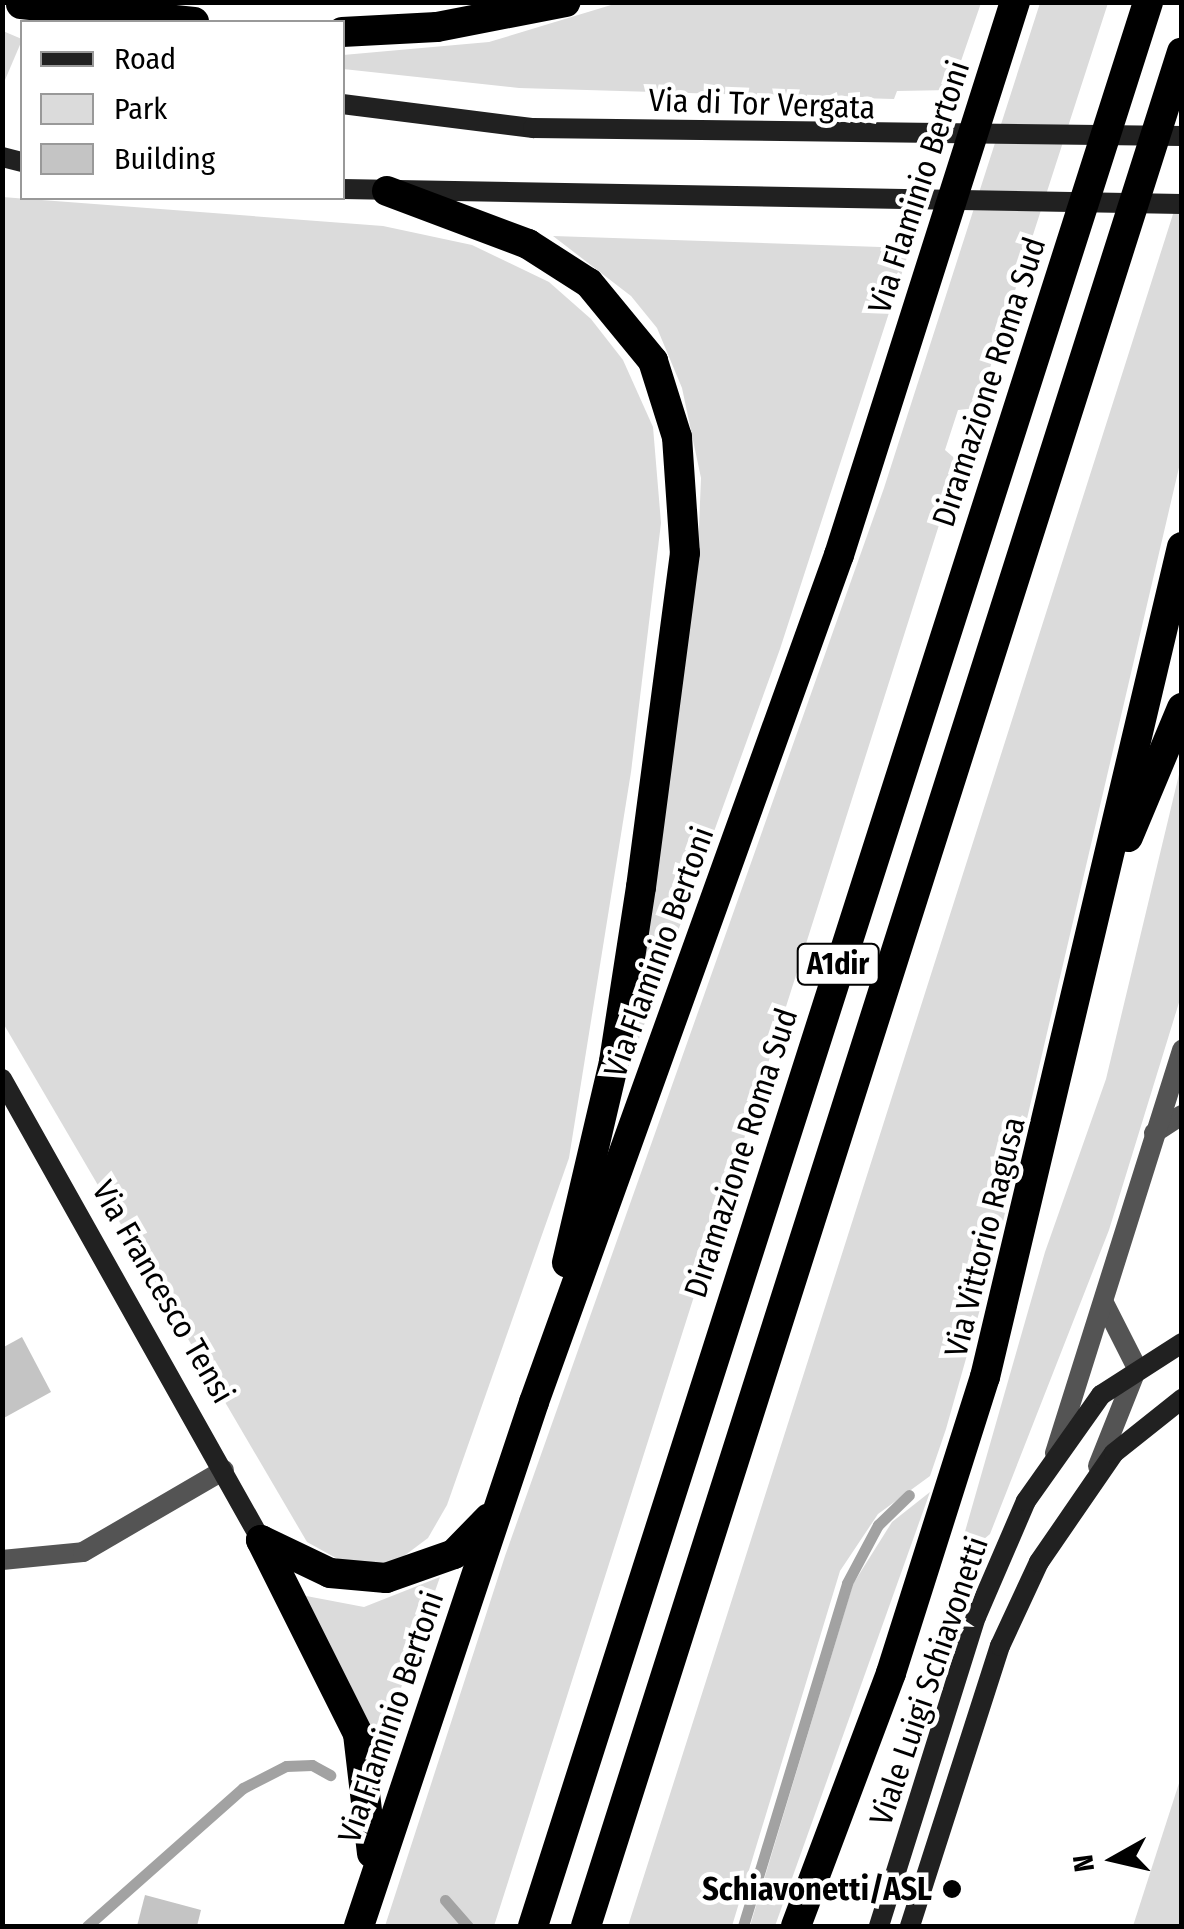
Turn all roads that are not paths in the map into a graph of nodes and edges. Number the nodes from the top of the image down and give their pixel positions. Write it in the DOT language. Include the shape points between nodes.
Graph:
graph roads {
  1 [pos="566,2"];
  2 [pos="1015,2"];
  3 [pos="1148,2"];
  4 [pos="19,3"];
  5 [pos="62,20"];
  6 [pos="176,20"];
  7 [pos="345,32"];
  8 [pos="1182,52"];
  9 [pos="345,104"];
  10 [pos="1182,136"];
  11 [pos="345,190"];
  12 [pos="386,190"];
  13 [pos="1182,204"];
  14 [pos="1182,547"];
  15 [pos="1182,708"];
  16 [pos="1096,918"];
  17 [pos="1182,1050"];
  18 [pos="2,1079"];
  19 [pos="1182,1115"];
  20 [pos="1154,1133"];
  21 [pos="1104,1303"];
  22 [pos="1182,1342"];
  23 [pos="1137,1368"];
  24 [pos="1182,1400"];
  25 [pos="534,1402"];
  26 [pos="1055,1452"];
  27 [pos="224,1470"];
  28 [pos="1090,1482"];
  29 [pos="505,1489"];
  30 [pos="262,1540"];
  31 [pos="2,1560"];
  32 [pos="360,1925"];
  33 [pos="534,1926"];
  34 [pos="586,1926"];
  35 [pos="796,1926"];
  36 [pos="879,1926"];
  37 [pos="910,1926"];
  1 -- 7 [label="highway" via="437,26"];
  2 -- 25 [label="highway, Via Flaminio Bertoni" via="839,555"];
  3 -- 33 [label="highway, Diramazione Roma Sud / A1dir"];
  4 -- 5 [label="main road"];
  4 -- 6 [label="highway"];
  8 -- 34 [label="highway, A1dir"];
  9 -- 10 [label="main road, Via di Tor Vergata" via="533,128 905,138"];
  11 -- 12 [label="main road"];
  12 -- 13 [label="main road"];
  12 -- 25 [label="highway" via="528,244 604,296 654,361 682,473 683,564 620,1028"];
  14 -- 16 [label="highway, Via Vittorio Ragusa"];
  15 -- 16 [label="highway"];
  16 -- 35 [label="highway, Via Vittorio Ragusa" via="963,1453"];
  17 -- 20 [label="street"];
  18 -- 27 [label="main road, Via Francesco Tensi"];
  19 -- 20 [label="street"];
  20 -- 21 [label="street"];
  21 -- 23 [label="street"];
  21 -- 26 [label="street"];
  22 -- 23 [label="main road, Viale Luigi Schiavonetti"];
  23 -- 26 [label="main road, Viale Luigi Schiavonetti" via="1091,1406"];
  23 -- 28 [label="street"];
  24 -- 28 [label="main road, Viale Luigi Schiavonetti"];
  25 -- 29 [label="highway, Via Flaminio Bertoni"];
  26 -- 36 [label="main road, Viale Luigi Schiavonetti" via="976,1617"];
  27 -- 30 [label="main road, Via Francesco Tensi"];
  27 -- 31 [label="street" via="83,1552"];
  28 -- 37 [label="main road, Viale Luigi Schiavonetti" via="1008,1626"];
  29 -- 30 [label="highway" via="469,1541 404,1574 343,1576"];
  29 -- 32 [label="highway, Via Flaminio Bertoni"];
  30 -- 32 [label="highway" via="365,1756 372,1863"];
}
